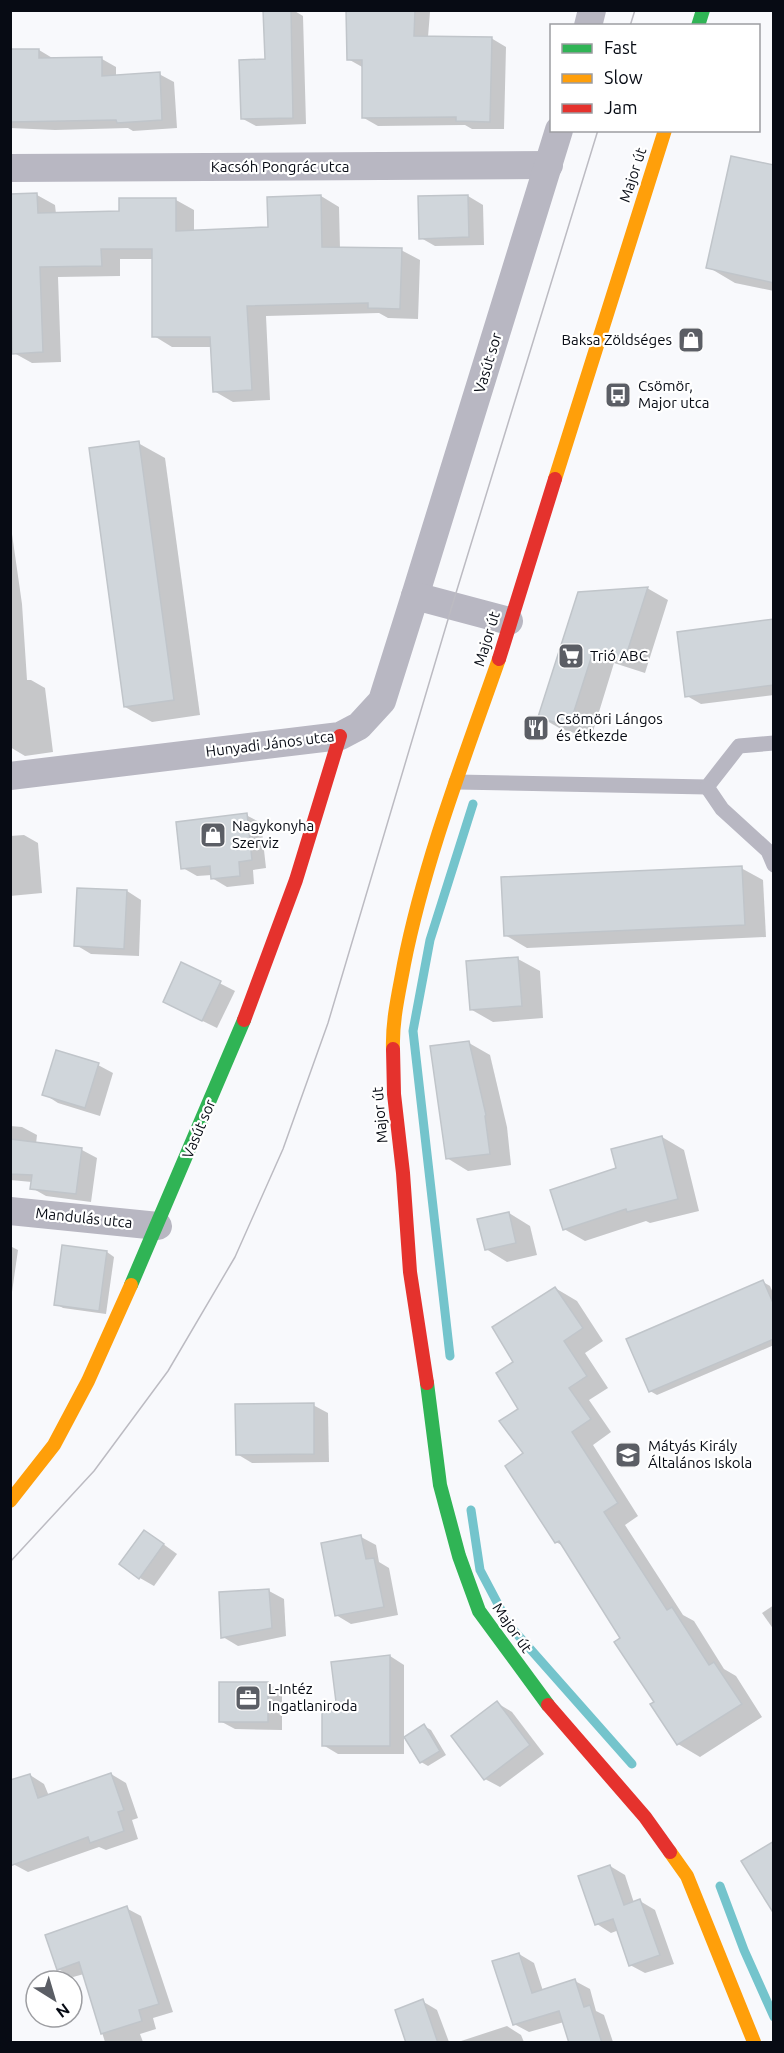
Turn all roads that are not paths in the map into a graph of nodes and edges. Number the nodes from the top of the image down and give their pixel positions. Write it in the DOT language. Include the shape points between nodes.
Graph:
graph roads {
  1 [pos="558,132"];
  2 [pos="664,132"];
  3 [pos="549,165"];
  4 [pos="10,168"];
  5 [pos="415,596"];
  6 [pos="509,621"];
  7 [pos="339,736"];
  8 [pos="774,743"];
  9 [pos="10,776"];
  10 [pos="456,782"];
  11 [pos="707,787"];
  12 [pos="774,865"];
  13 [pos="10,1211"];
  14 [pos="158,1226"];
  15 [pos="10,1501"];
  16 [pos="754,2043"];
  1 -- 3 [label="street, Vasút sor"];
  2 -- 6 [label="street, Major út"];
  3 -- 4 [label="street, Kacsóh Pongrác utca"];
  3 -- 5 [label="street, Vasút sor"];
  5 -- 6 [label="street"];
  5 -- 7 [label="street, Hunyadi János utca" via="382,701 359,726"];
  6 -- 10 [label="street, Major út"];
  7 -- 9 [label="street, Hunyadi János utca"];
  7 -- 14 [label="street, Vasút sor" via="296,880 246,1016"];
  8 -- 11 [label="lane" via="739,746"];
  10 -- 11 [label="lane"];
  10 -- 16 [label="street, Major út" via="414,914 392,1028 393,1094 410,1272 440,1485 479,1611 537,1692 645,1817 687,1876"];
  11 -- 12 [label="lane" via="722,808 768,851"];
  13 -- 14 [label="street, Mandulás utca"];
  14 -- 15 [label="street, Vasút sor" via="54,1445"];
}
